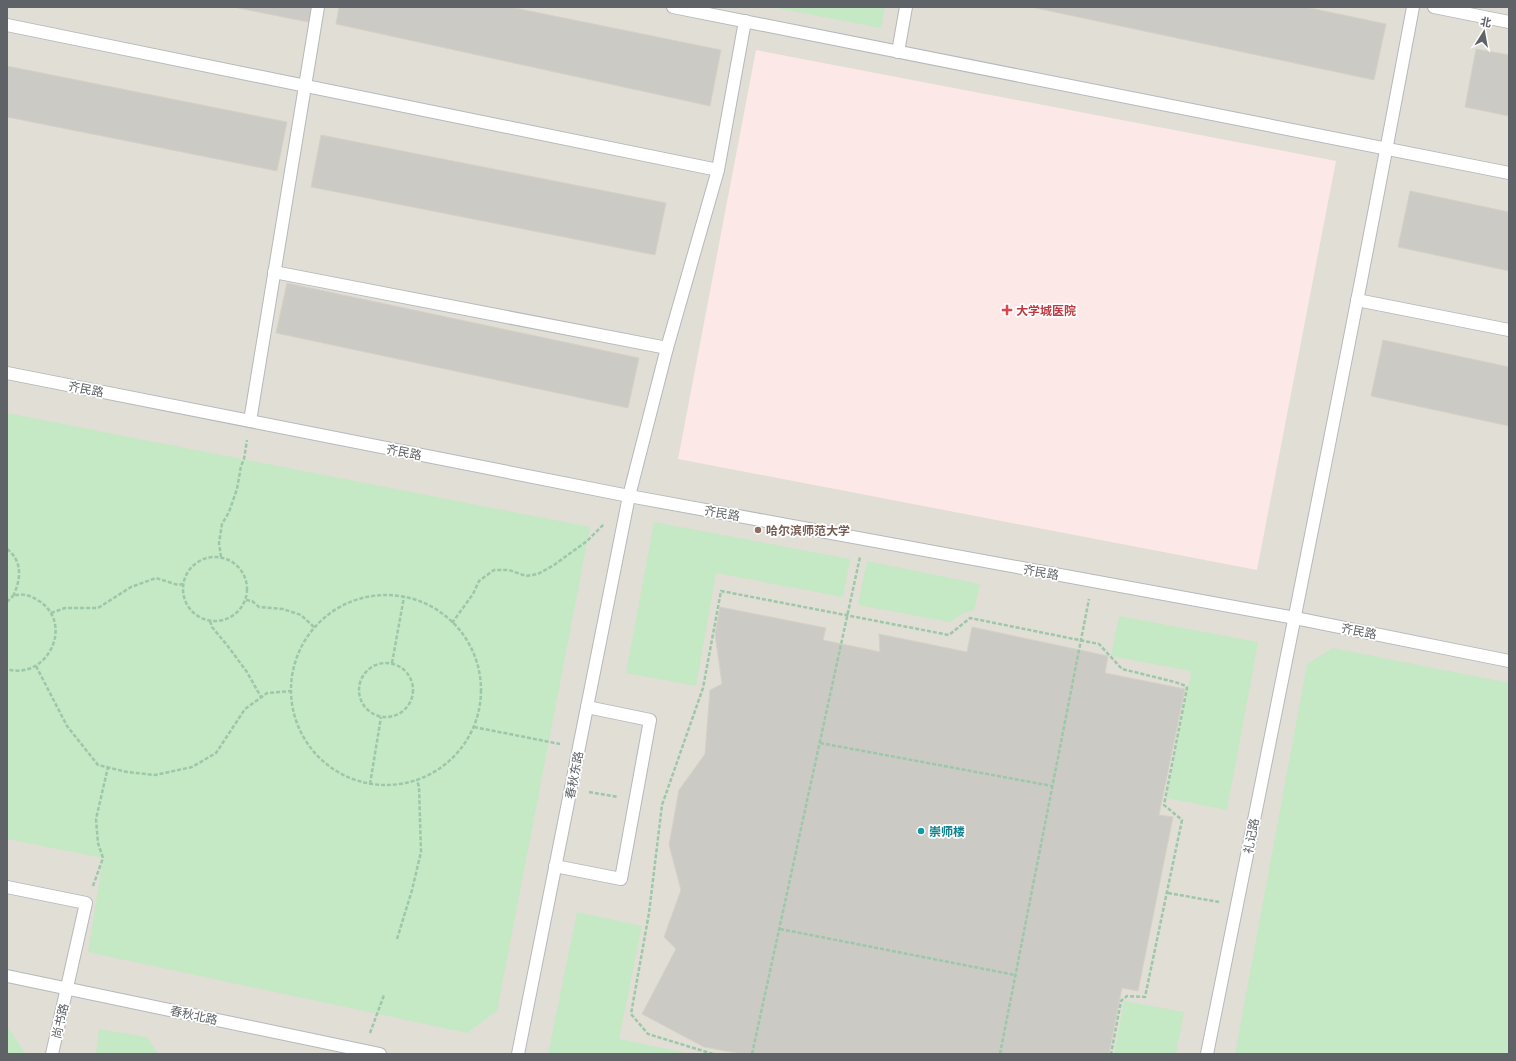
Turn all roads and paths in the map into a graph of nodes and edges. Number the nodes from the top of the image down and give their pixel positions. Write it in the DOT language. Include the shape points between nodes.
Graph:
graph roads {
  1 [pos="318,7"];
  2 [pos="673,7"];
  3 [pos="906,7"];
  4 [pos="1413,7"];
  5 [pos="1434,7"];
  6 [pos="745,21"];
  7 [pos="1509,22"];
  8 [pos="7,25"];
  9 [pos="898,52"];
  10 [pos="305,86"];
  11 [pos="1387,149"];
  12 [pos="718,170"];
  13 [pos="1509,173"];
  14 [pos="274,272"];
  15 [pos="1357,300"];
  16 [pos="1509,330"];
  17 [pos="667,348"];
  18 [pos="7,373"];
  19 [pos="250,421"];
  20 [pos="629,496"];
  21 [pos="864,539"];
  22 [pos="7,549"];
  23 [pos="221,557"];
  24 [pos="1092,581"];
  25 [pos="183,584"];
  26 [pos="13,596"];
  27 [pos="404,597"];
  28 [pos="246,600"];
  29 [pos="7,602"];
  30 [pos="51,613"];
  31 [pos="848,616"];
  32 [pos="1295,618"];
  33 [pos="210,621"];
  34 [pos="452,623"];
  35 [pos="315,628"];
  36 [pos="1081,641"];
  37 [pos="1509,661"];
  38 [pos="392,663"];
  39 [pos="36,666"];
  40 [pos="7,669"];
  41 [pos="291,691"];
  42 [pos="261,697"];
  43 [pos="587,706"];
  44 [pos="381,717"];
  45 [pos="474,727"];
  46 [pos="820,743"];
  47 [pos="579,748"];
  48 [pos="108,767"];
  49 [pos="417,780"];
  50 [pos="370,784"];
  51 [pos="1052,786"];
  52 [pos="556,866"];
  53 [pos="7,887"];
  54 [pos="1168,893"];
  55 [pos="86,903"];
  56 [pos="1237,906"];
  57 [pos="780,929"];
  58 [pos="397,939"];
  59 [pos="1016,975"];
  60 [pos="7,976"];
  61 [pos="68,989"];
  62 [pos="384,995"];
  63 [pos="364,1050"];
  64 [pos="52,1054"];
  65 [pos="380,1054"];
  66 [pos="518,1054"];
  67 [pos="713,1054"];
  68 [pos="752,1054"];
  69 [pos="1000,1054"];
  70 [pos="1111,1054"];
  71 [pos="1207,1054"];
  1 -- 10 [label="lane"];
  2 -- 6 [label="lane"];
  3 -- 9 [label="lane"];
  4 -- 11 [label="lane, 礼记路"];
  5 -- 7 [label="lane"];
  6 -- 9 [label="lane"];
  6 -- 12 [label="lane, 春秋东路"];
  8 -- 10 [label="lane"];
  9 -- 11 [label="lane"];
  10 -- 12 [label="lane"];
  10 -- 14 [label="lane"];
  11 -- 13 [label="lane"];
  11 -- 15 [label="lane, 礼记路"];
  12 -- 17 [label="lane, 春秋东路"];
  14 -- 17 [label="lane"];
  14 -- 19 [label="lane"];
  15 -- 16 [label="lane"];
  15 -- 32 [label="lane, 礼记路"];
  17 -- 20 [label="lane, 春秋东路"];
  18 -- 19 [label="lane, 齐民路"];
  19 -- 20 [label="lane, 齐民路"];
  19 -- 23 [label="path" via="237,489 222,524 219,543"];
  20 -- 21 [label="lane, 齐民路"];
  20 -- 34 [label="path" via="587,541 538,574 526,576 509,570 494,570 479,581"];
  20 -- 43 [label="lane, 春秋东路"];
  21 -- 24 [label="lane, 齐民路"];
  21 -- 31 [label="path"];
  22 -- 26 [label="path" via="17,562 20,573 19,585"];
  23 -- 25 [label="path" via="201,560 186,574"];
  23 -- 28 [label="path" via="240,568 246,578"];
  24 -- 32 [label="lane, 齐民路"];
  24 -- 36 [label="path"];
  25 -- 30 [label="path" via="178,585 156,578 131,587 98,608 65,608"];
  25 -- 33 [label="path" via="183,594 192,612"];
  26 -- 29 [label="path"];
  26 -- 30 [label="path" via="21,594 33,597"];
  27 -- 34 [label="path" via="435,608"];
  27 -- 35 [label="path" via="374,596 345,604 320,621"];
  27 -- 38 [label="path"];
  28 -- 33 [label="path" via="232,617"];
  28 -- 35 [label="path" via="259,607 283,609 301,615"];
  30 -- 39 [label="path" via="56,636 46,658"];
  31 -- 36 [label="path" via="949,635 970,618"];
  31 -- 46 [label="path"];
  31 -- 67 [label="path" via="721,591 703,688 662,805 649,913 631,1014 648,1034"];
  32 -- 37 [label="lane, 齐民路"];
  32 -- 56 [label="lane, 礼记路"];
  33 -- 42 [label="path" via="247,672"];
  34 -- 45 [label="path" via="460,630 476,658 482,691"];
  35 -- 41 [label="path" via="302,645 292,674"];
  36 -- 51 [label="path"];
  36 -- 54 [label="path" via="1099,644 1122,669 1186,686 1164,805 1182,820"];
  38 -- 44 [label="path" via="401,666 413,681 412,700 400,714"];
  38 -- 44 [label="path" via="375,664 362,676 359,684 361,702 373,714"];
  39 -- 40 [label="path" via="25,670"];
  39 -- 48 [label="path" via="67,726 98,765"];
  41 -- 42 [label="path" via="267,693"];
  41 -- 50 [label="path" via="291,703 300,732 317,757 341,775"];
  42 -- 48 [label="path" via="244,709 216,753 192,766 155,775"];
  43 -- 47 [label="lane, 春秋东路"];
  43 -- 52 [label="lane" via="650,720 621,879"];
  44 -- 50 [label="path"];
  45 -- 47 [label="path"];
  45 -- 49 [label="path" via="459,752 434,773"];
  46 -- 51 [label="path"];
  46 -- 57 [label="path"];
  47 -- 52 [label="lane, 春秋东路"];
  48 -- 55 [label="path" via="96,819 98,843 103,858"];
  49 -- 50 [label="path" via="403,784"];
  49 -- 58 [label="path" via="421,852"];
  51 -- 59 [label="path"];
  52 -- 66 [label="lane, 春秋东路"];
  53 -- 55 [label="lane"];
  54 -- 56 [label="path"];
  54 -- 70 [label="path" via="1145,997 1127,996 1121,1001"];
  55 -- 61 [label="lane, 尚书路"];
  56 -- 71 [label="lane, 礼记路"];
  57 -- 59 [label="path"];
  57 -- 68 [label="path"];
  59 -- 69 [label="path"];
  60 -- 61 [label="lane, 春秋北路"];
  61 -- 63 [label="lane, 春秋北路"];
  61 -- 64 [label="lane, 尚书路"];
  62 -- 63 [label="path"];
  63 -- 65 [label="lane, 春秋北路"];
}
